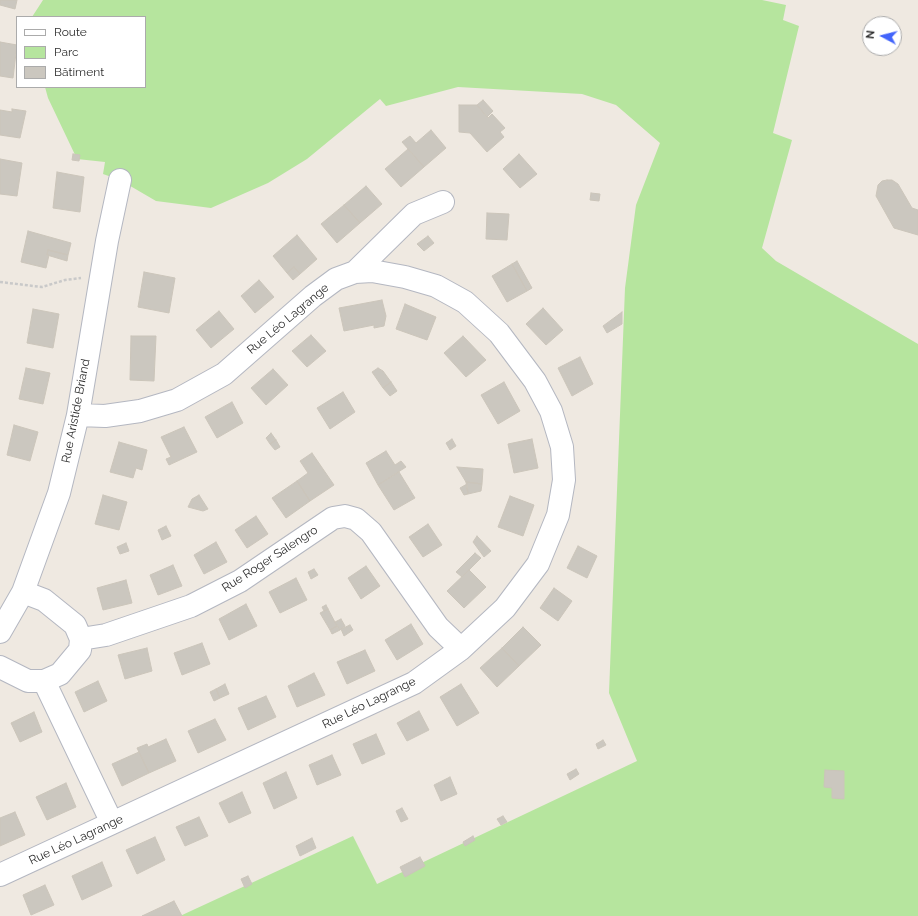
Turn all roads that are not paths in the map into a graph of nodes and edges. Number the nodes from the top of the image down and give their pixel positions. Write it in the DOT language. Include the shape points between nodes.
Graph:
graph roads {
  1 [pos="120,180"];
  2 [pos="444,202"];
  3 [pos="355,272"];
  4 [pos="78,415"];
  5 [pos="23,592"];
  6 [pos="0,632"];
  7 [pos="81,638"];
  8 [pos="461,649"];
  9 [pos="0,667"];
  10 [pos="44,682"];
  11 [pos="112,823"];
  12 [pos="0,875"];
  1 -- 4 [label="street, Rue Aristide Briand"];
  2 -- 3 [label="street" via="414,214"];
  3 -- 4 [label="street, Rue Léo Lagrange" via="336,279 313,296 224,374 177,400 140,412 105,416"];
  3 -- 8 [label="street, Rue Léo Lagrange" via="372,271 405,277 436,286 465,302 499,333 535,381 551,411 562,447 564,480 558,515 538,564 506,608"];
  4 -- 5 [label="street, Rue Aristide Briand" via="59,493"];
  5 -- 6 [label="street, Rue Aristide Briand"];
  5 -- 7 [label="street" via="44,600 75,625"];
  7 -- 8 [label="street, Rue Roger Salengro" via="106,635 191,606 240,582 333,518 345,516 356,519 371,532 438,627"];
  7 -- 10 [label="street" via="80,650 60,674"];
  8 -- 11 [label="street, Rue Léo Lagrange" via="414,683"];
  9 -- 10 [label="street" via="28,681"];
  10 -- 11 [label="street"];
  11 -- 12 [label="street, Rue Léo Lagrange"];
}
